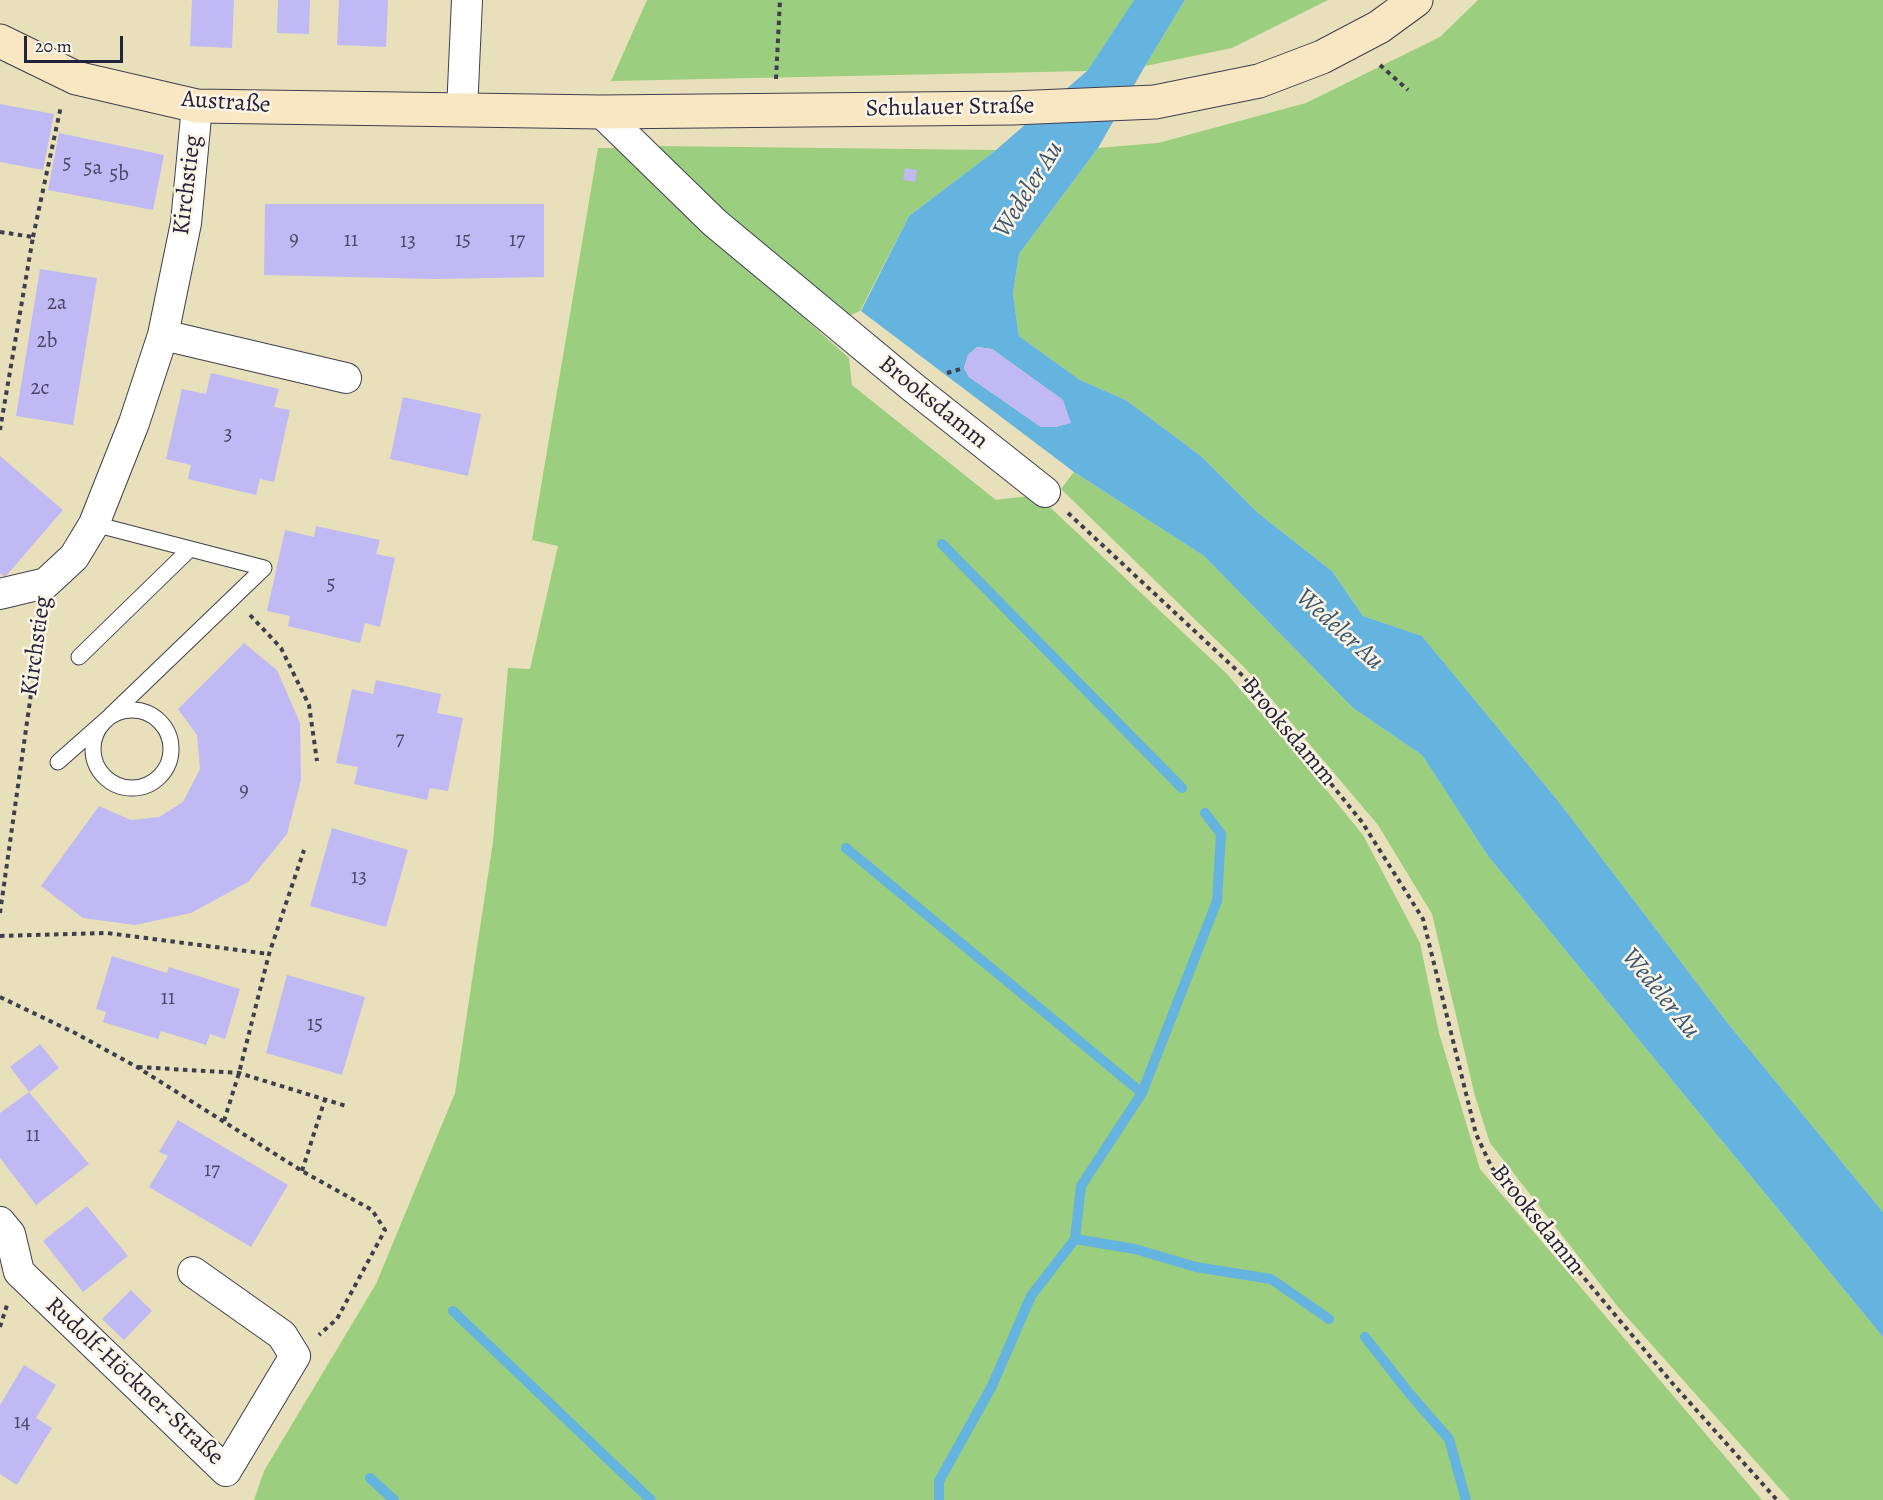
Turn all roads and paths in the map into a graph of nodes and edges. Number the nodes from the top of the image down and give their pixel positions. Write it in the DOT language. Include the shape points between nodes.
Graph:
graph roads {
  1 [pos="467,0"];
  2 [pos="780,0"];
  3 [pos="1416,0"];
  4 [pos="0,41"];
  5 [pos="197,106"];
  6 [pos="775,110"];
  7 [pos="462,111"];
  8 [pos="601,112"];
  9 [pos="59,116"];
  10 [pos="0,232"];
  11 [pos="33,237"];
  12 [pos="163,335"];
  13 [pos="963,368"];
  14 [pos="938,375"];
  15 [pos="346,378"];
  16 [pos="0,430"];
  17 [pos="1045,492"];
  18 [pos="94,524"];
  19 [pos="190,549"];
  20 [pos="46,582"];
  21 [pos="0,594"];
  22 [pos="234,597"];
  23 [pos="79,657"];
  24 [pos="110,716"];
  25 [pos="317,761"];
  26 [pos="58,762"];
  27 [pos="304,850"];
  28 [pos="0,913"];
  29 [pos="0,936"];
  30 [pos="268,954"];
  31 [pos="0,997"];
  32 [pos="138,1067"];
  33 [pos="240,1073"];
  34 [pos="325,1099"];
  35 [pos="346,1106"];
  36 [pos="224,1121"];
  37 [pos="302,1171"];
  38 [pos="0,1222"];
  39 [pos="193,1272"];
  40 [pos="295,1356"];
  41 [pos="1777,1500"];
  1 -- 7 [label="street"];
  2 -- 6 [label="path"];
  3 -- 6 [label="street, Schulauer Straße" via="1379,27 1322,57 1258,81 1155,102 1013,108"];
  4 -- 5 [label="street, Austraße" via="76,78"];
  5 -- 7 [label="street, Austraße"];
  5 -- 12 [label="street, Kirchstieg" via="186,224"];
  6 -- 8 [label="street, Schulauer Straße"];
  7 -- 8 [label="street, Schulauer Straße"];
  8 -- 17 [label="street, Brooksdamm" via="715,223 910,386"];
  9 -- 11 [label="path"];
  10 -- 11 [label="path"];
  11 -- 16 [label="path"];
  12 -- 15 [label="street"];
  12 -- 18 [label="street, Kirchstieg"];
  13 -- 14 [label="path"];
  17 -- 41 [label="path, Brooksdamm" via="1244,677 1362,822 1423,919 1476,1134 1492,1168 1673,1384"];
  18 -- 19 [label="lane"];
  18 -- 20 [label="street, Kirchstieg" via="74,557"];
  19 -- 22 [label="lane" via="264,568"];
  19 -- 23 [label="lane"];
  20 -- 21 [label="street"];
  20 -- 28 [label="path, Kirchstieg"];
  22 -- 24 [label="lane"];
  22 -- 25 [label="path" via="281,648 305,695"];
  24 -- 24 [label="lane" via="94,738 95,763 101,774 118,786 132,789 150,785 170,763 172,749 164,724 146,711 132,709"];
  24 -- 26 [label="lane"];
  27 -- 30 [label="path"];
  29 -- 30 [label="path" via="107,933"];
  30 -- 33 [label="path"];
  31 -- 32 [label="path"];
  32 -- 33 [label="path"];
  32 -- 36 [label="path"];
  33 -- 34 [label="path"];
  33 -- 36 [label="path"];
  34 -- 35 [label="path"];
  34 -- 37 [label="path"];
  36 -- 37 [label="path"];
  37 -- 40 [label="path" via="372,1210 385,1230 337,1320"];
  38 -- 40 [label="street, Rudolf-Höckner-Straße" via="10,1234 19,1272 226,1471"];
  39 -- 40 [label="street" via="282,1335"];
}
